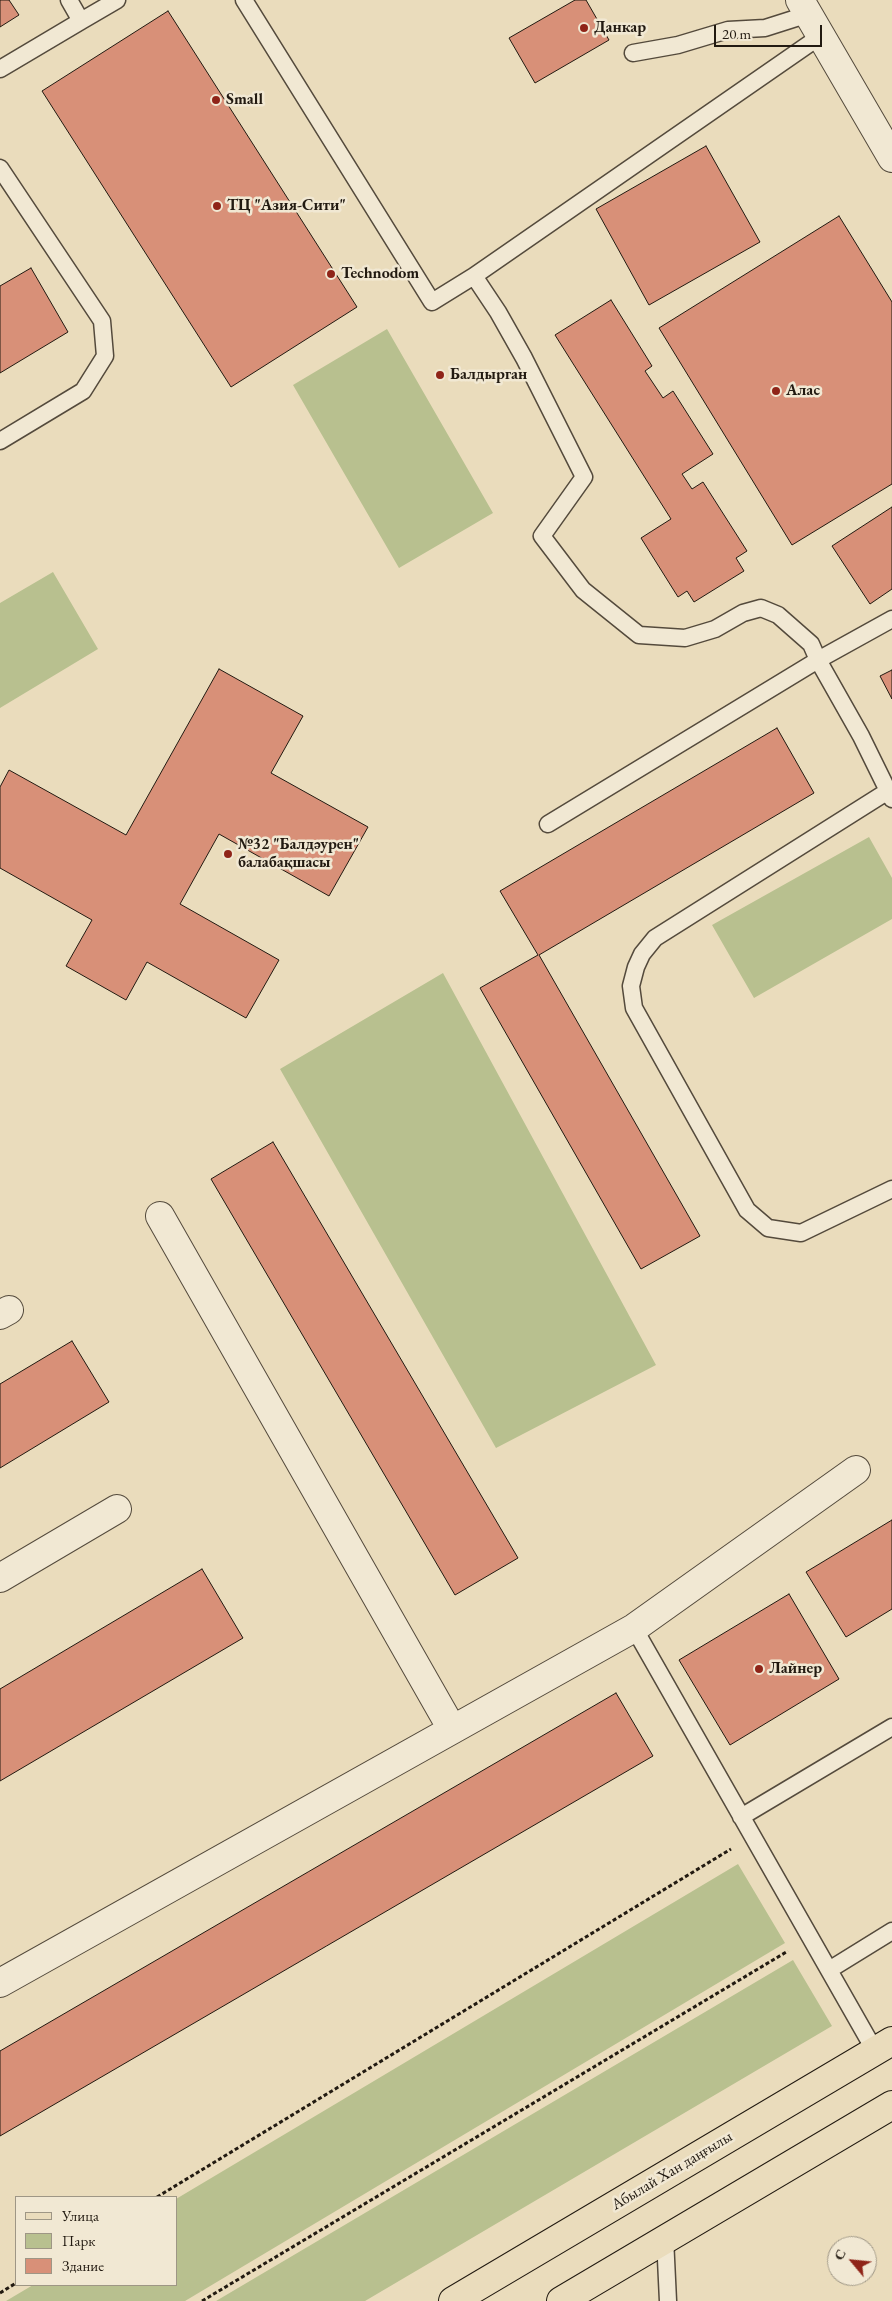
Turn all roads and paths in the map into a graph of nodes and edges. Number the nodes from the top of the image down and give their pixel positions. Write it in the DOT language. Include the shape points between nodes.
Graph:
graph roads {
  1 [pos="69,0"];
  2 [pos="117,0"];
  3 [pos="244,0"];
  4 [pos="810,16"];
  5 [pos="80,21"];
  6 [pos="633,53"];
  7 [pos="0,69"];
  8 [pos="892,158"];
  9 [pos="0,168"];
  10 [pos="474,276"];
  11 [pos="0,441"];
  12 [pos="892,619"];
  13 [pos="818,660"];
  14 [pos="890,795"];
  15 [pos="548,824"];
  16 [pos="892,1189"];
  17 [pos="160,1216"];
  18 [pos="856,1470"];
  19 [pos="116,1509"];
  20 [pos="0,1578"];
  21 [pos="634,1628"];
  22 [pos="892,1727"];
  23 [pos="452,1729"];
  24 [pos="741,1817"];
  25 [pos="753,1836"];
  26 [pos="892,1932"];
  27 [pos="810,1938"];
  28 [pos="829,1970"];
  29 [pos="0,1983"];
  30 [pos="884,2046"];
  31 [pos="892,2105"];
  32 [pos="159,2196"];
  33 [pos="665,2238"];
  34 [pos="15,2284"];
  35 [pos="0,2293"];
  36 [pos="202,2301"];
  37 [pos="453,2301"];
  38 [pos="561,2301"];
  39 [pos="668,2301"];
  1 -- 5 [label="lane"];
  2 -- 5 [label="lane"];
  3 -- 10 [label="lane" via="432,302"];
  4 -- 6 [label="lane" via="765,28 728,30 678,45"];
  4 -- 8 [label="street"];
  4 -- 10 [label="lane"];
  5 -- 7 [label="lane"];
  9 -- 11 [label="lane" via="102,321 105,356 83,391"];
  10 -- 13 [label="lane" via="524,358 584,477 542,536 584,590 640,635 685,638 716,629 743,613 761,608 778,615 811,644"];
  12 -- 13 [label="lane"];
  13 -- 14 [label="lane"];
  13 -- 15 [label="lane"];
  14 -- 16 [label="lane" via="655,938 642,954 630,986 634,1008 747,1210 768,1228 801,1233"];
  17 -- 23 [label="street"];
  18 -- 21 [label="street"];
  19 -- 20 [label="street"];
  21 -- 23 [label="street"];
  21 -- 24 [label="lane"];
  22 -- 24 [label="lane"];
  23 -- 29 [label="street"];
  24 -- 25 [label="lane"];
  25 -- 27 [label="lane"];
  25 -- 32 [label="path"];
  26 -- 28 [label="lane"];
  27 -- 28 [label="lane"];
  27 -- 36 [label="path"];
  28 -- 30 [label="lane"];
  30 -- 37 [label="main road, Абылай Хан даңғылы"];
  31 -- 33 [label="main road"];
  33 -- 38 [label="main road"];
  33 -- 39 [label="lane"];
  34 -- 35 [label="path"];
}
